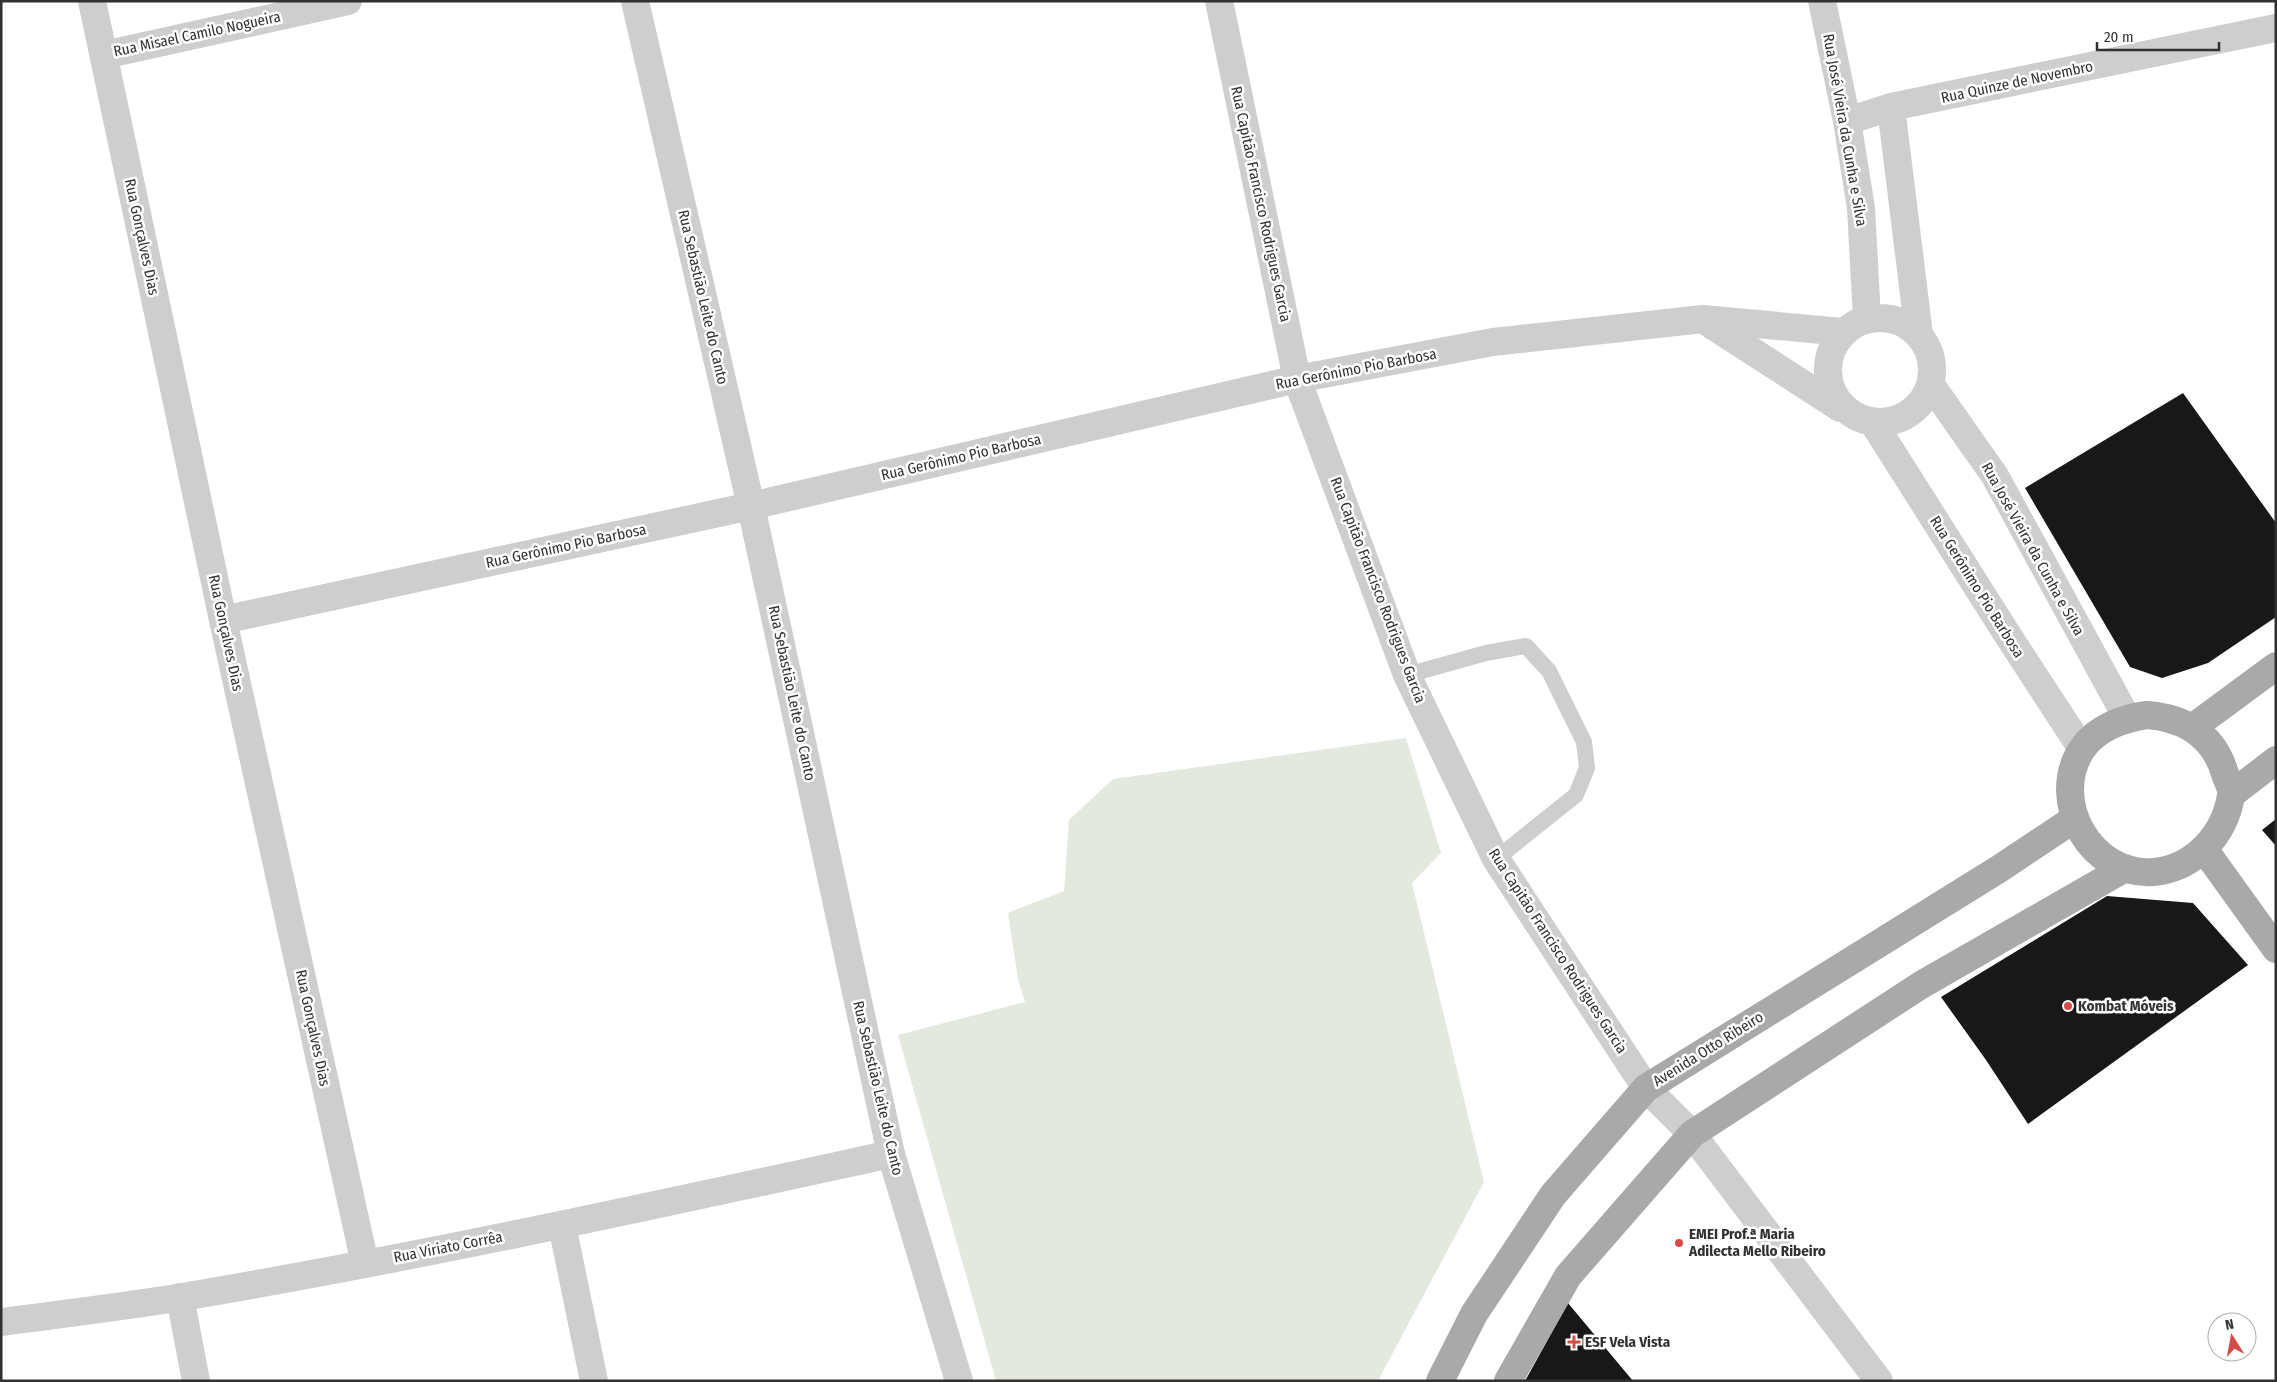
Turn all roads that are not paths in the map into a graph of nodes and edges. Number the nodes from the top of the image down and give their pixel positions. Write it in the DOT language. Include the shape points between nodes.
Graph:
graph roads {
  1 [pos="92,1"];
  2 [pos="348,1"];
  3 [pos="635,1"];
  4 [pos="1219,1"];
  5 [pos="1822,1"];
  6 [pos="2276,28"];
  7 [pos="104,54"];
  8 [pos="1891,107"];
  9 [pos="1847,121"];
  10 [pos="1703,319"];
  11 [pos="1867,319"];
  12 [pos="1843,332"];
  13 [pos="1919,335"];
  14 [pos="1297,379"];
  15 [pos="1931,385"];
  16 [pos="1843,410"];
  17 [pos="1874,424"];
  18 [pos="751,506"];
  19 [pos="223,620"];
  20 [pos="2276,666"];
  21 [pos="1407,675"];
  22 [pos="2127,718"];
  23 [pos="2192,728"];
  24 [pos="2082,749"];
  25 [pos="2276,760"];
  26 [pos="2232,794"];
  27 [pos="2074,819"];
  28 [pos="2204,849"];
  29 [pos="1496,859"];
  30 [pos="2125,868"];
  31 [pos="2276,949"];
  32 [pos="1646,1088"];
  33 [pos="1692,1134"];
  34 [pos="891,1154"];
  35 [pos="562,1225"];
  36 [pos="365,1264"];
  37 [pos="180,1298"];
  38 [pos="1,1322"];
  39 [pos="196,1381"];
  40 [pos="594,1381"];
  41 [pos="959,1381"];
  42 [pos="1440,1381"];
  43 [pos="1508,1381"];
  44 [pos="1879,1381"];
  1 -- 7 [label="street, Rua Gonçalves Dias"];
  2 -- 7 [label="street, Rua Misael Camilo Nogueira"];
  3 -- 18 [label="street, Rua Sebastião Leite do Canto"];
  4 -- 14 [label="street, Rua Capitão Francisco Rodrigues Garcia"];
  5 -- 9 [label="street, Rua José Vieira da Cunha e Silva"];
  6 -- 8 [label="street, Rua Quinze de Novembro"];
  7 -- 19 [label="street, Rua Gonçalves Dias"];
  8 -- 9 [label="street, Rua Quinze de Novembro"];
  8 -- 13 [label="street"];
  9 -- 11 [label="street, Rua José Vieira da Cunha e Silva" via="1861,208"];
  10 -- 12 [label="street, Rua Gerônimo Pio Barbosa"];
  10 -- 14 [label="street, Rua Gerônimo Pio Barbosa" via="1494,342"];
  10 -- 16 [label="street"];
  11 -- 12 [label="street"];
  11 -- 13 [label="street" via="1895,319"];
  12 -- 16 [label="street" via="1828,356 1828,385"];
  13 -- 15 [label="street" via="1929,349 1933,367"];
  14 -- 18 [label="street, Rua Gerônimo Pio Barbosa"];
  14 -- 21 [label="street, Rua Capitão Francisco Rodrigues Garcia"];
  15 -- 17 [label="street" via="1919,407 1899,420"];
  15 -- 22 [label="street, Rua José Vieira da Cunha e Silva" via="1995,476"];
  16 -- 17 [label="street"];
  17 -- 24 [label="street, Rua Gerônimo Pio Barbosa"];
  18 -- 19 [label="street, Rua Gerônimo Pio Barbosa"];
  18 -- 34 [label="street, Rua Sebastião Leite do Canto"];
  19 -- 36 [label="street, Rua Gonçalves Dias"];
  20 -- 23 [label="main road"];
  21 -- 29 [label="street, Rua Capitão Francisco Rodrigues Garcia"];
  21 -- 29 [label="lane" via="1486,653 1526,646 1549,671 1584,742 1587,768 1576,795"];
  22 -- 23 [label="main road" via="2167,716"];
  22 -- 24 [label="main road" via="2102,730"];
  23 -- 26 [label="main road" via="2203,735 2216,751"];
  24 -- 27 [label="main road" via="2073,770 2070,795"];
  25 -- 26 [label="main road"];
  26 -- 28 [label="main road" via="2218,832"];
  27 -- 30 [label="main road" via="2086,841 2103,857"];
  27 -- 32 [label="main road, Avenida Otto Ribeiro"];
  28 -- 30 [label="main road" via="2181,865 2153,872"];
  28 -- 31 [label="main road"];
  29 -- 32 [label="street, Rua Capitão Francisco Rodrigues Garcia"];
  30 -- 33 [label="main road" via="1921,985"];
  32 -- 33 [label="street, Rua Capitão Francisco Rodrigues Garcia"];
  32 -- 42 [label="main road, Avenida Otto Ribeiro" via="1553,1195 1474,1314"];
  33 -- 43 [label="main road" via="1568,1276"];
  33 -- 44 [label="street, Rua Capitão Francisco Rodrigues Garcia"];
  34 -- 35 [label="street, Rua Viriato Corrêa"];
  34 -- 41 [label="street, Rua Sebastião Leite do Canto"];
  35 -- 36 [label="street, Rua Viriato Corrêa"];
  35 -- 40 [label="street"];
  36 -- 37 [label="street, Rua Viriato Corrêa"];
  37 -- 38 [label="street, Rua Viriato Corrêa"];
  37 -- 39 [label="street"];
}
